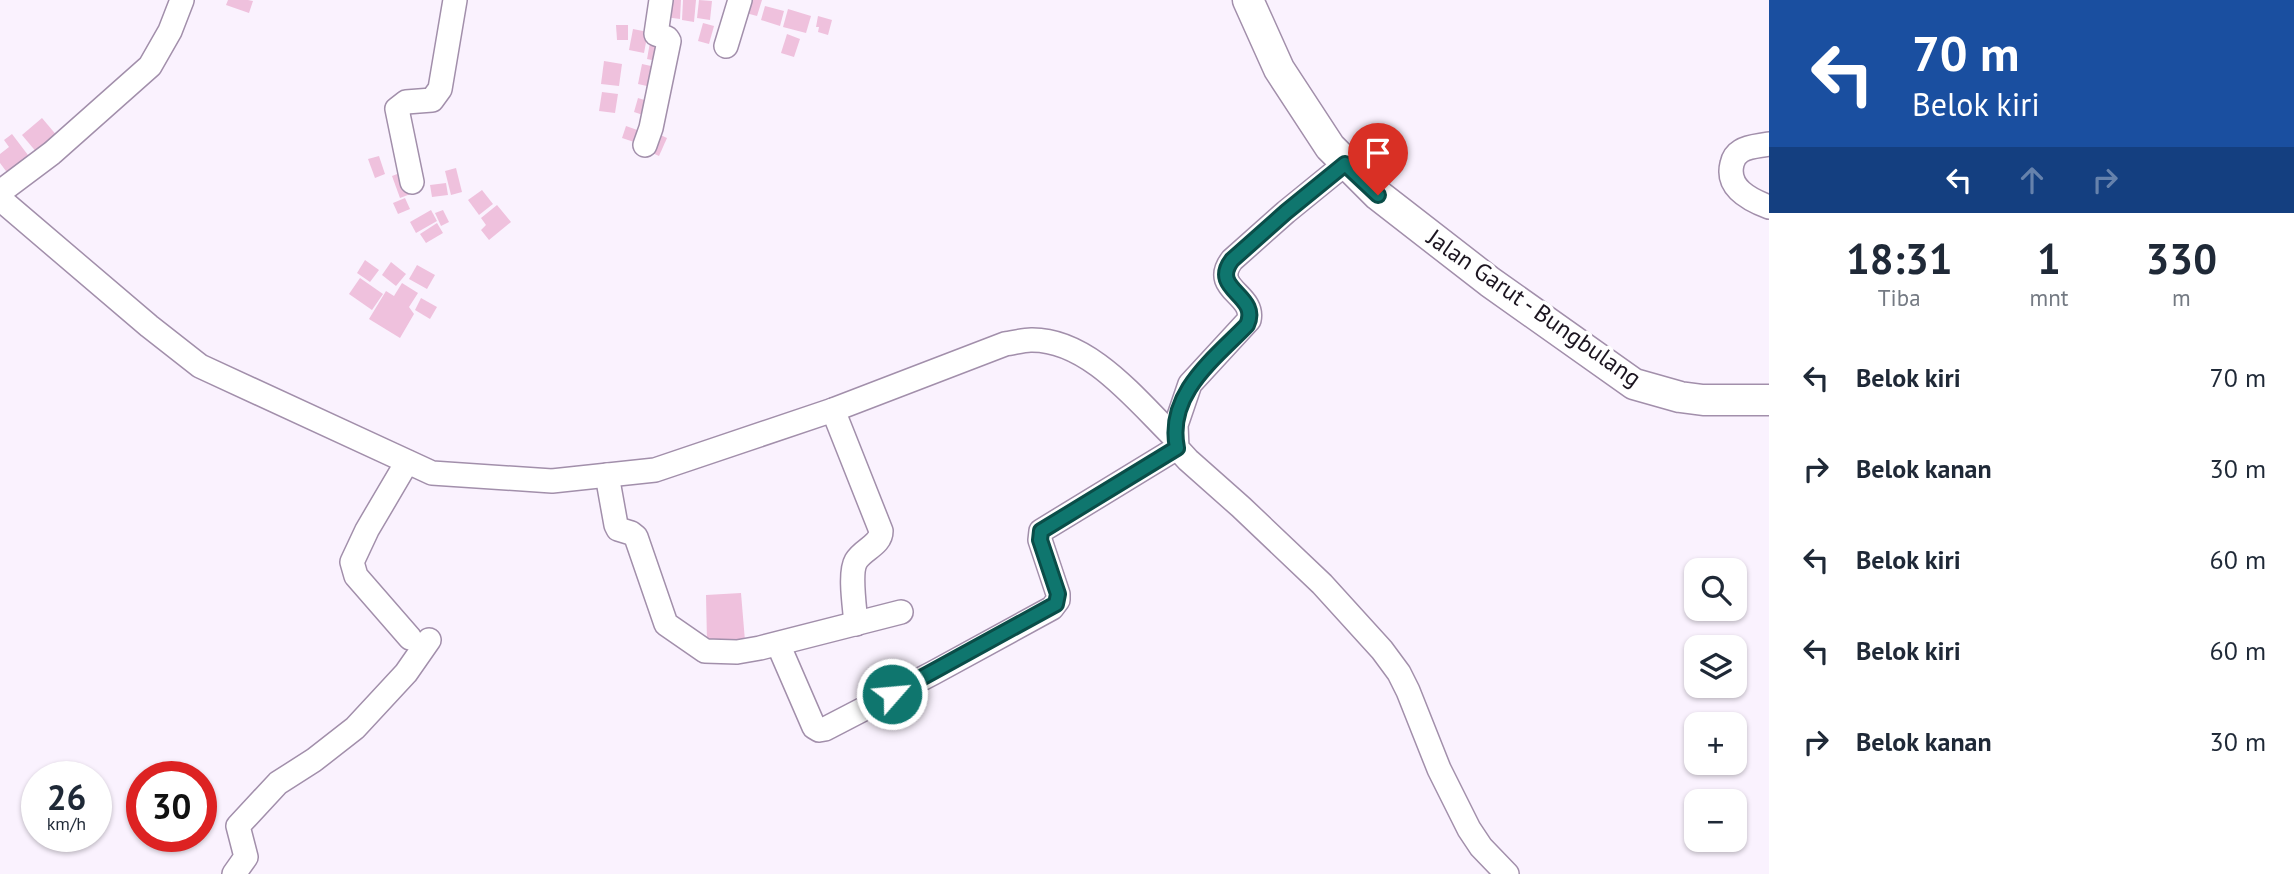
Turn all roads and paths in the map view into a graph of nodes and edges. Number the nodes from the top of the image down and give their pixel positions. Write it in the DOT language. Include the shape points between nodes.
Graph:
graph roads {
  1 [pos="182,0"];
  2 [pos="455,0"];
  3 [pos="661,0"];
  4 [pos="740,0"];
  5 [pos="1248,0"];
  6 [pos="726,46"];
  7 [pos="1769,144"];
  8 [pos="645,145"];
  9 [pos="1345,164"];
  10 [pos="412,182"];
  11 [pos="0,192"];
  12 [pos="0,199"];
  13 [pos="1769,207"];
  14 [pos="1769,400"];
  15 [pos="833,410"];
  16 [pos="1176,443"];
  17 [pos="407,462"];
  18 [pos="607,475"];
  19 [pos="901,612"];
  20 [pos="856,624"];
  21 [pos="778,644"];
  22 [pos="234,874"];
  23 [pos="1507,874"];
  1 -- 11 [label="street" via="150,66 52,153"];
  2 -- 10 [label="street" via="440,89 432,100 406,102 397,108"];
  3 -- 8 [label="street" via="656,34 669,41"];
  4 -- 6 [label="street"];
  5 -- 9 [label="main road, Jalan Garut - Bungbulang" via="1279,69"];
  7 -- 13 [label="street" via="1741,151 1734,157 1731,172 1734,186 1752,201"];
  9 -- 14 [label="main road, Jalan Garut - Bungbulang" via="1479,274 1634,384 1703,400"];
  9 -- 16 [label="street" via="1226,268 1228,282 1251,313 1247,325 1190,384 1176,425"];
  12 -- 17 [label="street" via="200,366"];
  15 -- 16 [label="street" via="1005,344 1032,340 1070,348 1101,366"];
  15 -- 18 [label="street" via="655,470"];
  15 -- 20 [label="street" via="881,531 855,564"];
  16 -- 21 [label="street" via="1041,531 1058,594 1052,608 825,729 814,727"];
  16 -- 23 [label="street" via="1188,460 1322,584 1382,650 1408,691 1462,817 1480,847"];
  17 -- 18 [label="street" via="432,473 552,481"];
  17 -- 22 [label="street" via="352,562 356,576 419,639 406,673 355,728 278,783 238,826 246,856"];
  18 -- 21 [label="street" via="615,525 636,537 666,624 705,650 737,652"];
  19 -- 20 [label="street"];
  20 -- 21 [label="street"];
}
